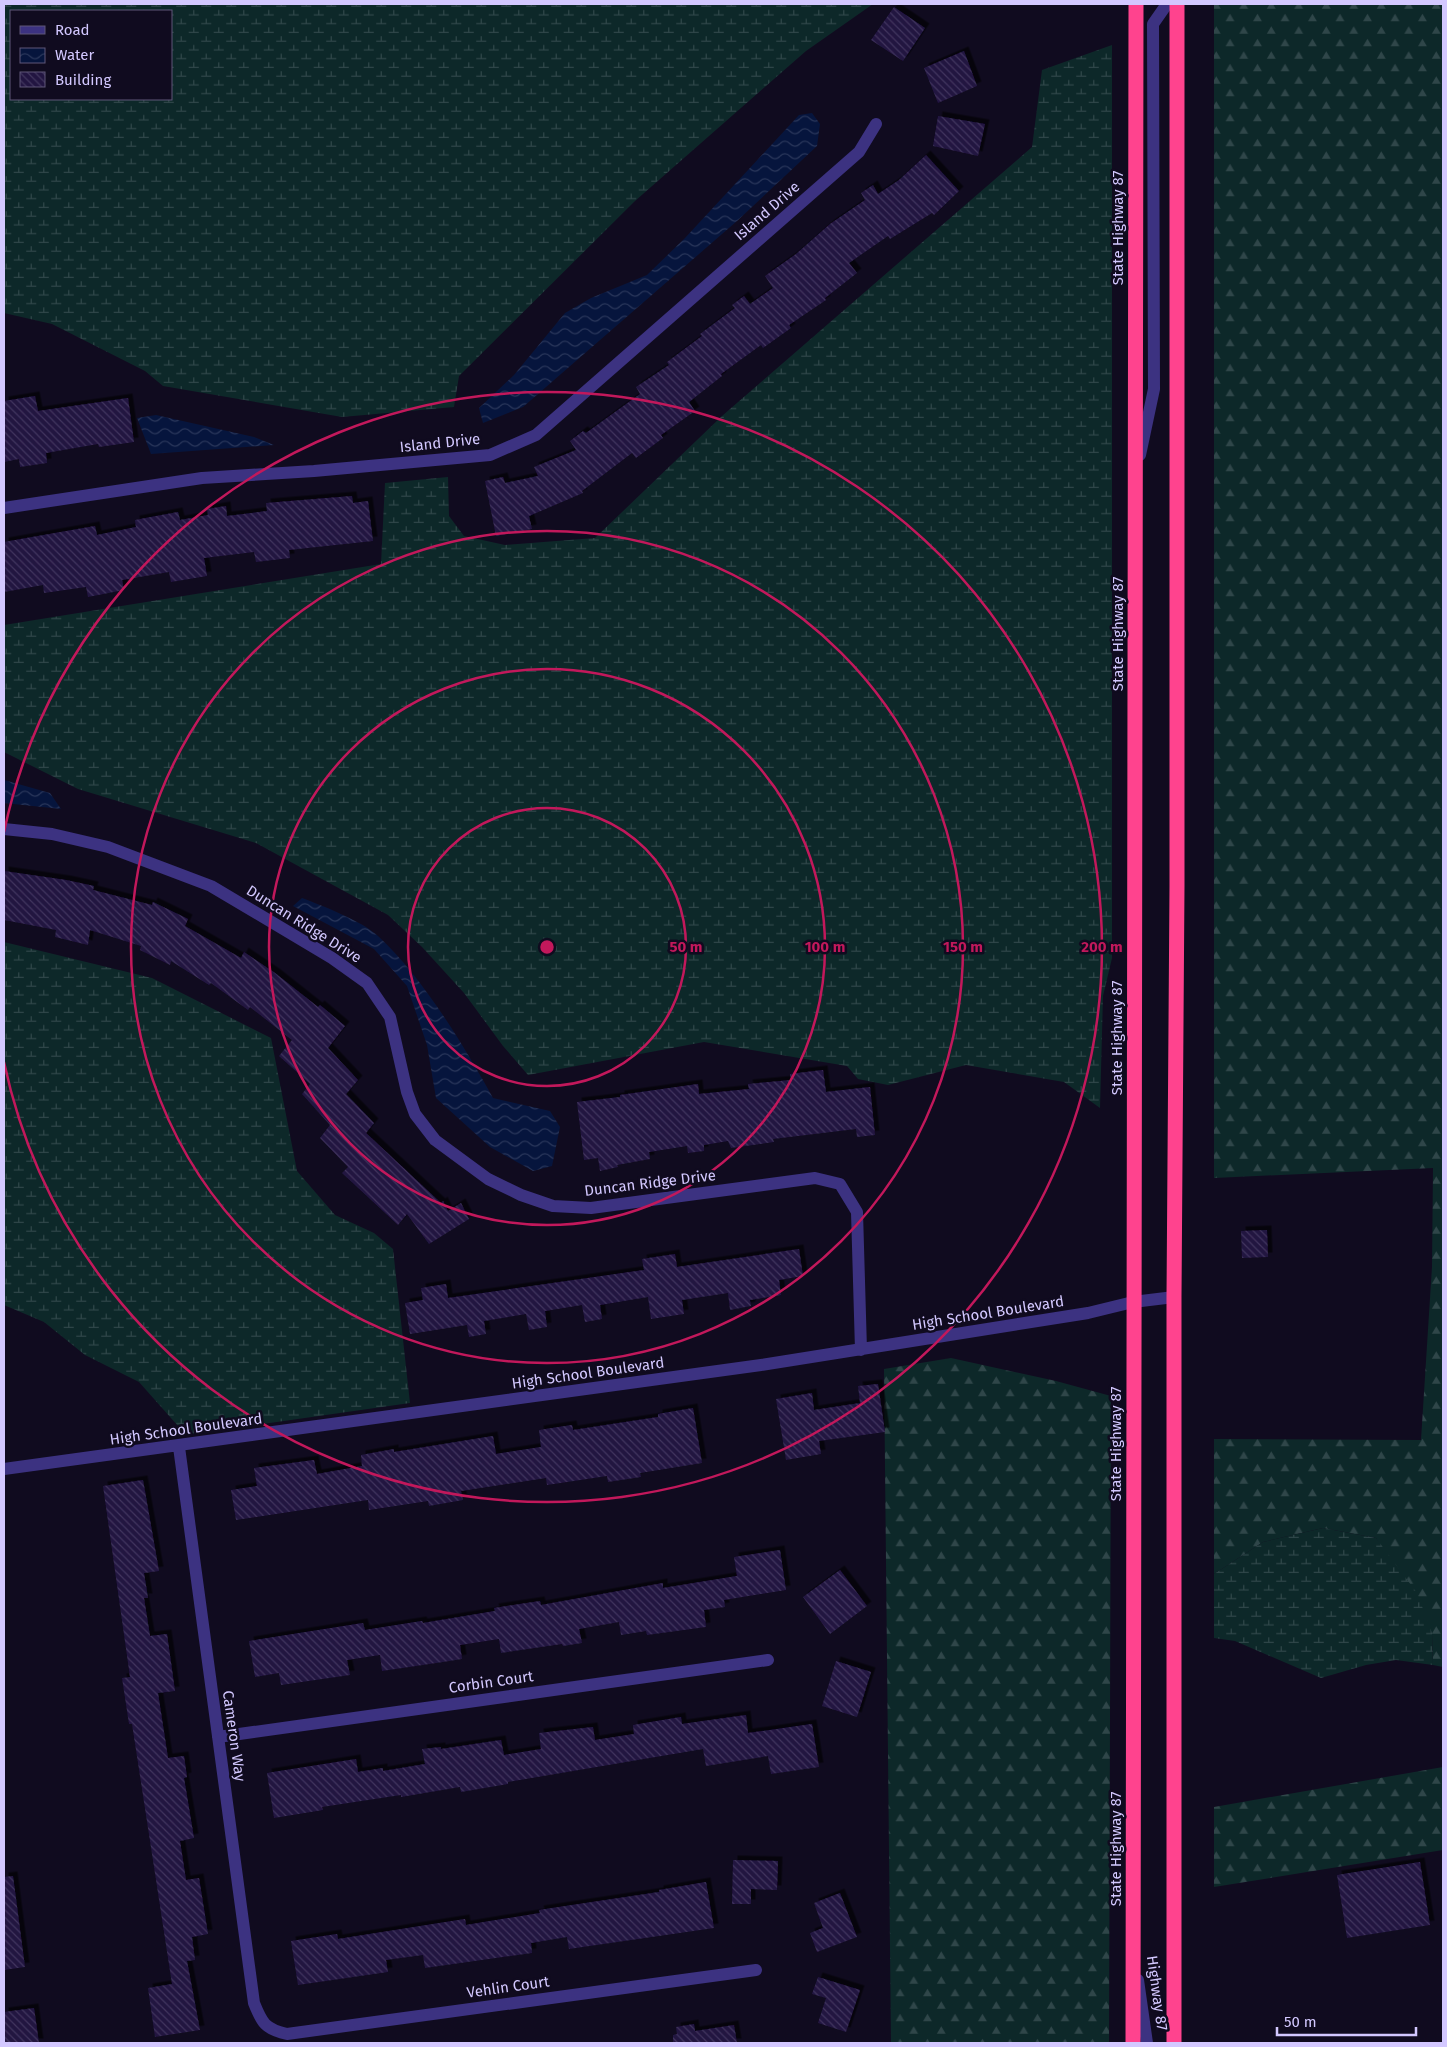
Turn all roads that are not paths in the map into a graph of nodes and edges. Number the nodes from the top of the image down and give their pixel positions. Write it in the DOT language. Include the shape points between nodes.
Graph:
graph roads {
  1 [pos="1136,4"];
  2 [pos="1167,4"];
  3 [pos="1176,4"];
  4 [pos="876,124"];
  5 [pos="1136,476"];
  6 [pos="4,508"];
  7 [pos="4,829"];
  8 [pos="1174,1297"];
  9 [pos="1134,1302"];
  10 [pos="861,1350"];
  11 [pos="178,1447"];
  12 [pos="4,1469"];
  13 [pos="768,1660"];
  14 [pos="218,1737"];
  15 [pos="1134,1948"];
  16 [pos="756,1970"];
  17 [pos="266,2026"];
  18 [pos="1133,2043"];
  19 [pos="1147,2043"];
  20 [pos="1174,2043"];
  1 -- 5 [label="highway, State Highway 87"];
  2 -- 5 [label="street" via="1153,24 1154,389"];
  3 -- 8 [label="highway"];
  4 -- 6 [label="street, Island Drive" via="859,152 536,435 490,455 202,478"];
  5 -- 9 [label="highway, State Highway 87"];
  7 -- 10 [label="street, Duncan Ridge Drive" via="52,834 108,847 211,886 332,958 367,983 390,1017 407,1092 415,1114 434,1140 488,1179 521,1195 554,1206 591,1208 815,1178 840,1184 857,1212"];
  8 -- 9 [label="street, High School Boulevard"];
  8 -- 20 [label="highway"];
  9 -- 10 [label="street, High School Boulevard" via="1088,1313"];
  9 -- 15 [label="highway, State Highway 87"];
  10 -- 11 [label="street, High School Boulevard"];
  11 -- 12 [label="street, High School Boulevard"];
  11 -- 14 [label="street, Cameron Way"];
  13 -- 14 [label="street, Corbin Court"];
  14 -- 17 [label="street, Cameron Way" via="254,2003"];
  15 -- 18 [label="highway, State Highway 87"];
  15 -- 19 [label="street, Highway 87"];
  16 -- 17 [label="street, Vehlin Court" via="287,2034"];
}
